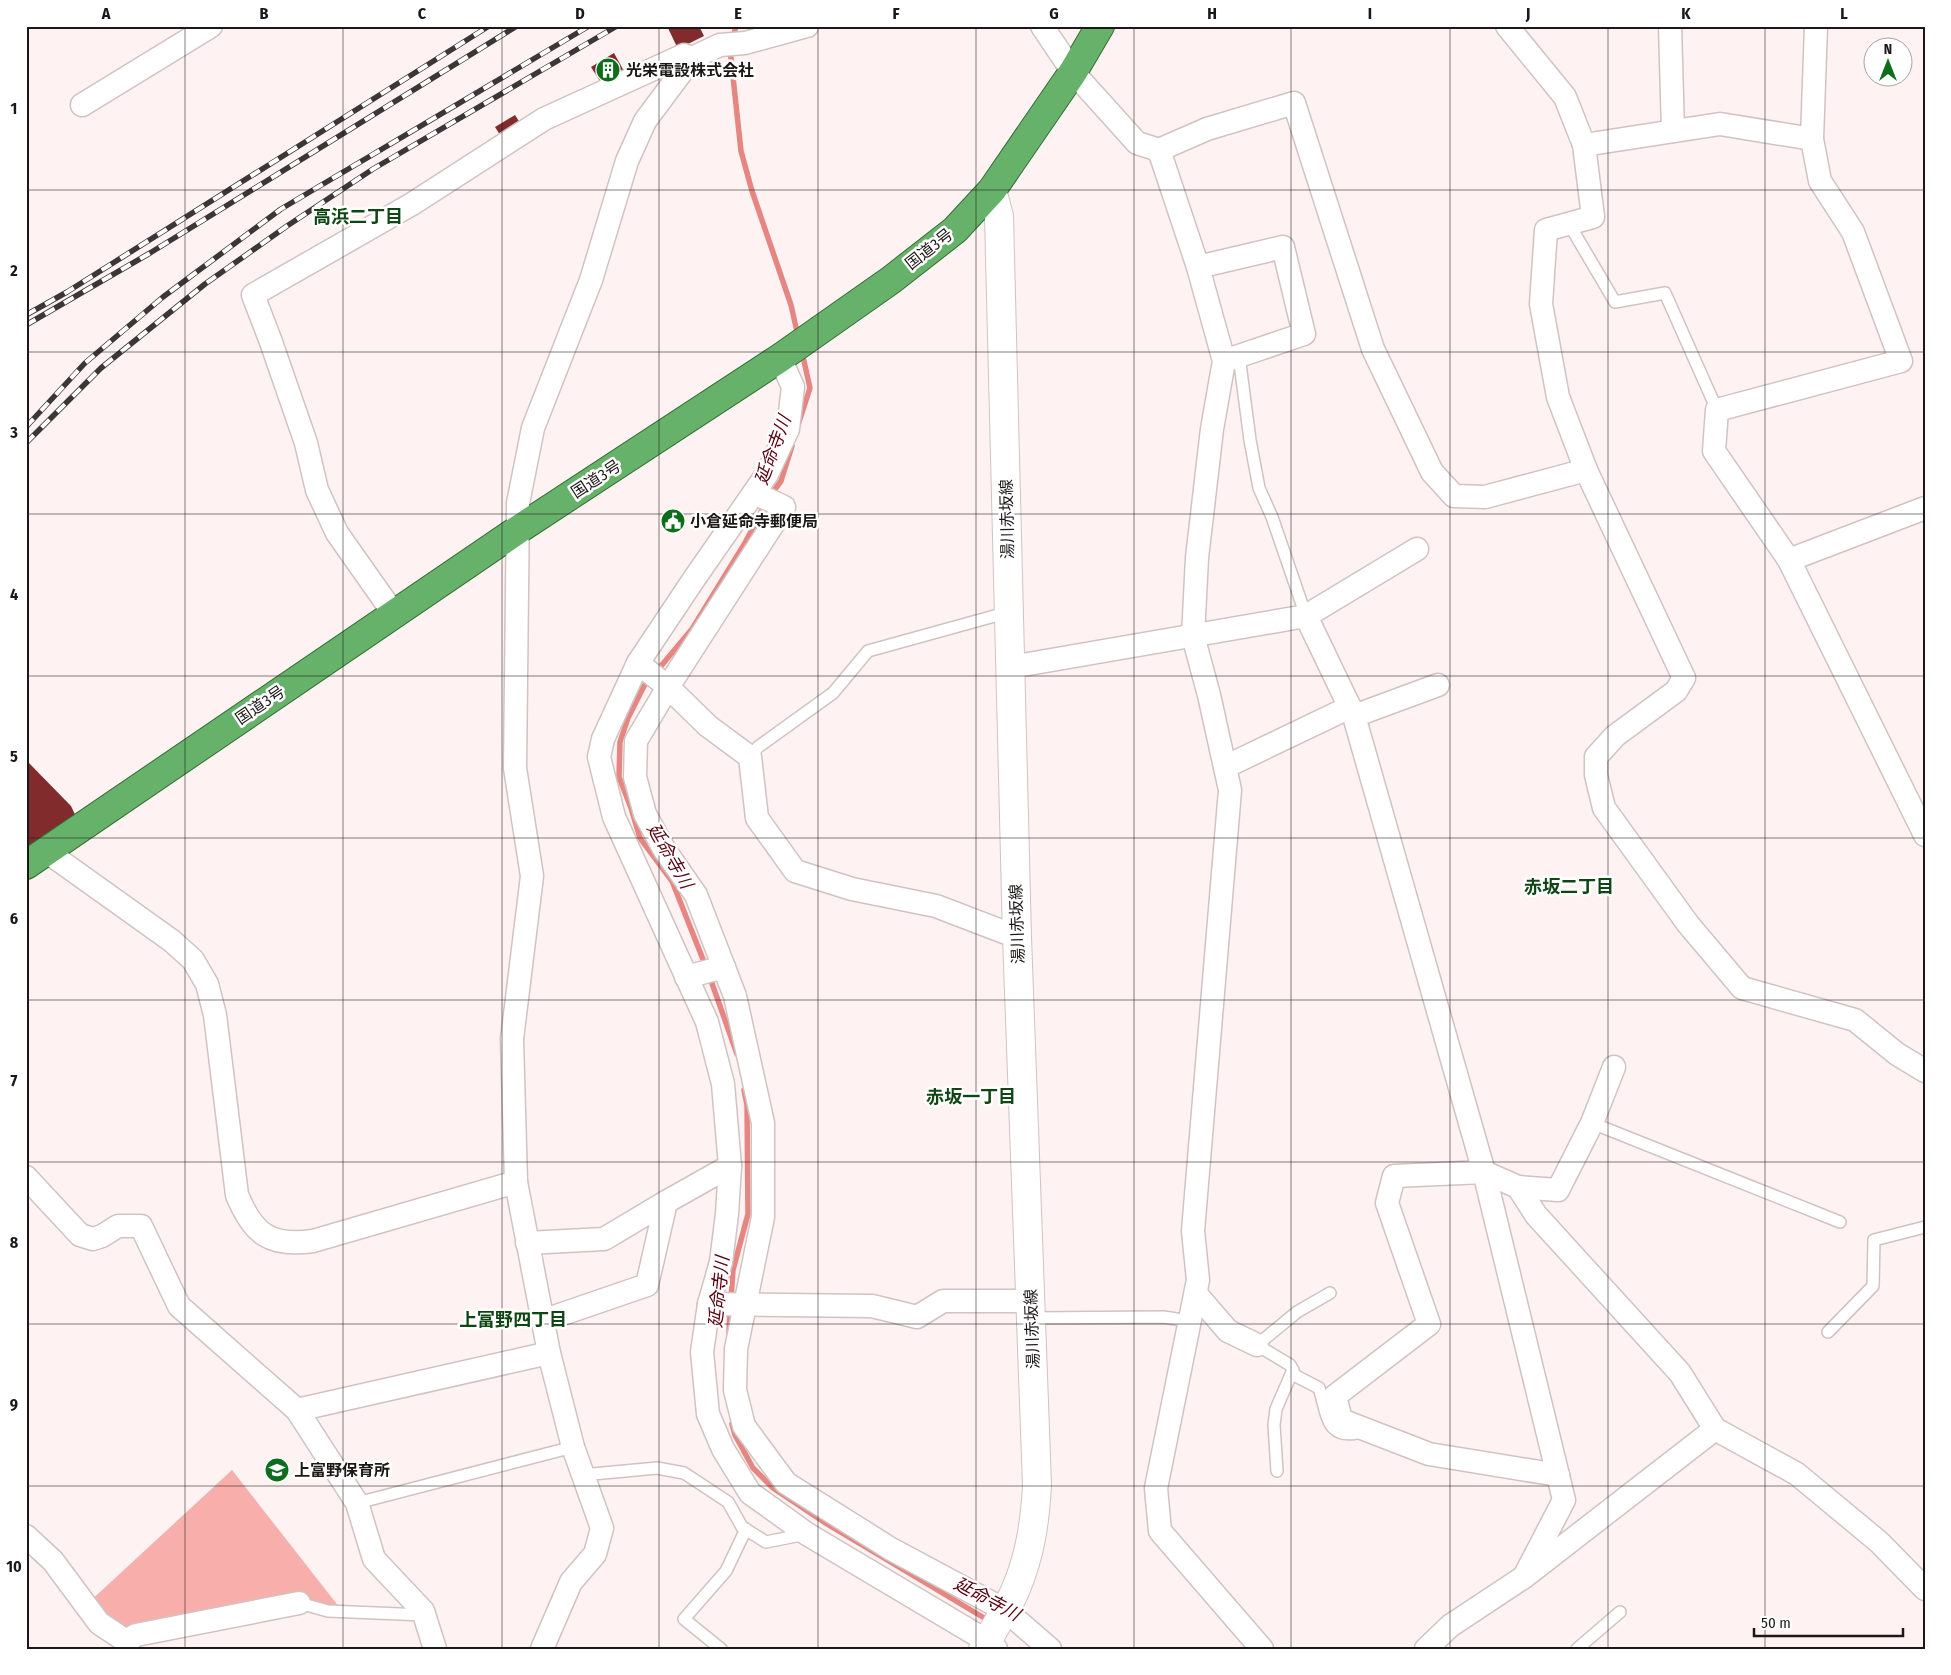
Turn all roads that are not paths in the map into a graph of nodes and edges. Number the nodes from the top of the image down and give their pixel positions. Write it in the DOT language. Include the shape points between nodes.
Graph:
graph roads {
  1 [pos="211,26"];
  2 [pos="807,26"];
  3 [pos="1042,26"];
  4 [pos="1100,26"];
  5 [pos="1507,26"];
  6 [pos="1670,26"];
  7 [pos="1816,26"];
  8 [pos="692,58"];
  9 [pos="1073,72"];
  10 [pos="82,105"];
  11 [pos="1673,131"];
  12 [pos="1812,139"];
  13 [pos="1584,145"];
  14 [pos="1159,150"];
  15 [pos="992,190"];
  16 [pos="1569,224"];
  17 [pos="1198,267"];
  18 [pos="786,354"];
  19 [pos="1232,359"];
  20 [pos="1716,410"];
  21 [pos="1586,470"];
  22 [pos="754,493"];
  23 [pos="1925,508"];
  24 [pos="519,529"];
  25 [pos="1417,549"];
  26 [pos="1789,560"];
  27 [pos="689,586"];
  28 [pos="718,610"];
  29 [pos="1009,612"];
  30 [pos="394,614"];
  31 [pos="1306,616"];
  32 [pos="1193,636"];
  33 [pos="638,664"];
  34 [pos="1011,667"];
  35 [pos="1438,686"];
  36 [pos="668,687"];
  37 [pos="1352,712"];
  38 [pos="750,758"];
  39 [pos="1225,767"];
  40 [pos="1925,835"];
  41 [pos="36,858"];
  42 [pos="1016,937"];
  43 [pos="724,967"];
  44 [pos="686,977"];
  45 [pos="1614,1067"];
  46 [pos="1925,1071"];
  47 [pos="1592,1123"];
  48 [pos="730,1166"];
  49 [pos="1484,1172"];
  50 [pos="26,1177"];
  51 [pos="516,1182"];
  52 [pos="1518,1187"];
  53 [pos="666,1202"];
  54 [pos="1840,1222"];
  55 [pos="1925,1227"];
  56 [pos="527,1242"];
  57 [pos="1330,1293"];
  58 [pos="1196,1294"];
  59 [pos="744,1303"];
  60 [pos="709,1304"];
  61 [pos="1032,1309"];
  62 [pos="542,1321"];
  63 [pos="1190,1321"];
  64 [pos="1828,1332"];
  65 [pos="1257,1345"];
  66 [pos="549,1353"];
  67 [pos="1292,1374"];
  68 [pos="297,1410"];
  69 [pos="1715,1429"];
  70 [pos="1368,1430"];
  71 [pos="573,1447"];
  72 [pos="1277,1471"];
  73 [pos="582,1474"];
  74 [pos="1558,1475"];
  75 [pos="357,1504"];
  76 [pos="746,1530"];
  77 [pos="807,1534"];
  78 [pos="26,1536"];
  79 [pos="1524,1577"];
  80 [pos="1925,1589"];
  81 [pos="299,1603"];
  82 [pos="1005,1610"];
  83 [pos="1620,1612"];
  84 [pos="424,1614"];
  85 [pos="127,1645"];
  86 [pos="989,1646"];
  87 [pos="435,1649"];
  88 [pos="542,1649"];
  89 [pos="721,1649"];
  90 [pos="1050,1649"];
  91 [pos="1262,1649"];
  92 [pos="1426,1649"];
  93 [pos="1577,1649"];
  1 -- 10 [label="street"];
  2 -- 8 [label="street" via="745,43 720,45"];
  3 -- 9 [label="street"];
  4 -- 9 [label="highway, 国道3号"];
  5 -- 13 [label="street" via="1565,97"];
  6 -- 11 [label="street"];
  7 -- 12 [label="street"];
  8 -- 24 [label="street" via="645,120 627,161 591,280 533,428 518,503"];
  8 -- 30 [label="street" via="684,55 544,119 412,204 253,295 306,443 317,490 337,533"];
  9 -- 14 [label="street" via="1137,143"];
  9 -- 15 [label="highway, 国道3号"];
  11 -- 12 [label="street" via="1720,124"];
  11 -- 13 [label="street"];
  12 -- 20 [label="street" via="1820,181 1853,232 1901,361"];
  13 -- 16 [label="street" via="1593,218"];
  14 -- 17 [label="street"];
  14 -- 21 [label="street" via="1207,129 1294,103 1373,349 1432,472 1454,496 1485,498"];
  15 -- 18 [label="highway, 国道3号" via="955,230"];
  15 -- 29 [label="main road, 湯川赤坂線" via="999,216"];
  16 -- 20 [label="lane" via="1615,302 1665,293"];
  16 -- 21 [label="street" via="1546,230 1541,304 1558,397"];
  17 -- 19 [label="street"];
  17 -- 19 [label="street" via="1283,247 1304,334"];
  18 -- 22 [label="street" via="793,387 788,429 767,474"];
  18 -- 24 [label="highway, 国道3号"];
  19 -- 31 [label="lane" via="1258,488 1272,517"];
  19 -- 32 [label="street" via="1212,430 1197,558"];
  20 -- 26 [label="street" via="1714,451"];
  21 -- 46 [label="street" via="1684,678 1676,691 1615,736 1596,757 1596,775 1604,808 1688,924 1742,988 1855,1020 1897,1054"];
  22 -- 27 [label="street"];
  22 -- 28 [label="street" via="784,507"];
  23 -- 26 [label="street"];
  24 -- 30 [label="highway, 国道3号"];
  24 -- 51 [label="street" via="515,768 532,876 512,1039"];
  25 -- 31 [label="street"];
  26 -- 40 [label="street"];
  27 -- 28 [label="street"];
  27 -- 33 [label="street"];
  28 -- 36 [label="street"];
  29 -- 34 [label="main road, 湯川赤坂線"];
  29 -- 38 [label="lane" via="868,651 833,693 758,747"];
  30 -- 41 [label="highway, 国道3号"];
  31 -- 32 [label="street"];
  31 -- 37 [label="street"];
  32 -- 34 [label="street"];
  32 -- 39 [label="street" via="1210,695"];
  33 -- 36 [label="street"];
  33 -- 44 [label="street" via="603,739 599,757 614,817"];
  34 -- 42 [label="main road, 湯川赤坂線"];
  35 -- 37 [label="street"];
  36 -- 38 [label="street" via="708,726"];
  36 -- 43 [label="street" via="636,741 635,778 645,814 696,896"];
  37 -- 39 [label="street"];
  37 -- 49 [label="street"];
  38 -- 42 [label="street" via="757,818 794,872 852,889 936,906"];
  39 -- 58 [label="street" via="1230,790 1193,1231 1198,1280"];
  41 -- 51 [label="street" via="172,941 193,960 207,984 215,1016 237,1194 246,1217 273,1240 293,1244 313,1241"];
  42 -- 61 [label="main road, 湯川赤坂線"];
  43 -- 44 [label="street"];
  43 -- 59 [label="street" via="746,1039 763,1123 763,1217"];
  44 -- 48 [label="street" via="707,1022 723,1084"];
  45 -- 47 [label="street"];
  47 -- 52 [label="street" via="1558,1190"];
  47 -- 54 [label="lane"];
  48 -- 53 [label="street"];
  48 -- 60 [label="street" via="721,1262"];
  49 -- 52 [label="street"];
  49 -- 70 [label="street" via="1394,1176 1387,1203 1429,1324 1335,1396 1341,1420"];
  49 -- 74 [label="street"];
  50 -- 68 [label="street" via="80,1235 93,1239 118,1226 141,1226 180,1306"];
  51 -- 56 [label="street"];
  52 -- 69 [label="street" via="1536,1215 1680,1373"];
  53 -- 56 [label="street" via="604,1239"];
  53 -- 62 [label="street" via="647,1285"];
  55 -- 64 [label="lane" via="1874,1240 1873,1286"];
  56 -- 62 [label="street"];
  57 -- 65 [label="lane" via="1298,1312"];
  58 -- 63 [label="street"];
  58 -- 65 [label="street" via="1228,1331"];
  59 -- 60 [label="street"];
  59 -- 61 [label="street" via="872,1306 917,1318 943,1301"];
  59 -- 82 [label="street" via="736,1349 735,1390 744,1426 786,1483 891,1548"];
  60 -- 77 [label="street" via="702,1352 708,1414 723,1449 750,1493"];
  61 -- 63 [label="lane"];
  61 -- 82 [label="main road, 湯川赤坂線" via="1035,1524 1026,1561"];
  62 -- 66 [label="street"];
  63 -- 91 [label="street" via="1156,1488 1160,1531"];
  65 -- 67 [label="lane" via="1290,1365"];
  66 -- 68 [label="street"];
  66 -- 71 [label="street"];
  67 -- 70 [label="lane" via="1319,1388 1325,1415 1337,1432 1350,1436"];
  67 -- 72 [label="lane" via="1276,1409"];
  68 -- 75 [label="street"];
  69 -- 79 [label="street"];
  69 -- 80 [label="street" via="1797,1474 1879,1542"];
  70 -- 74 [label="street" via="1429,1454"];
  71 -- 73 [label="street"];
  71 -- 75 [label="lane"];
  73 -- 76 [label="lane" via="657,1468 684,1473 728,1502"];
  73 -- 88 [label="street" via="602,1528 595,1554 571,1582"];
  74 -- 79 [label="street" via="1564,1500"];
  75 -- 84 [label="street" via="374,1559"];
  76 -- 77 [label="lane" via="766,1542"];
  76 -- 89 [label="lane" via="726,1571 684,1620"];
  77 -- 86 [label="street"];
  78 -- 85 [label="street" via="53,1561 99,1623"];
  79 -- 92 [label="street" via="1450,1626"];
  81 -- 84 [label="lane" via="328,1611"];
  81 -- 85 [label="street" via="136,1635"];
  82 -- 86 [label="main road, 湯川赤坂線"];
  82 -- 90 [label="street"];
  83 -- 93 [label="lane"];
  84 -- 87 [label="street"];
}
